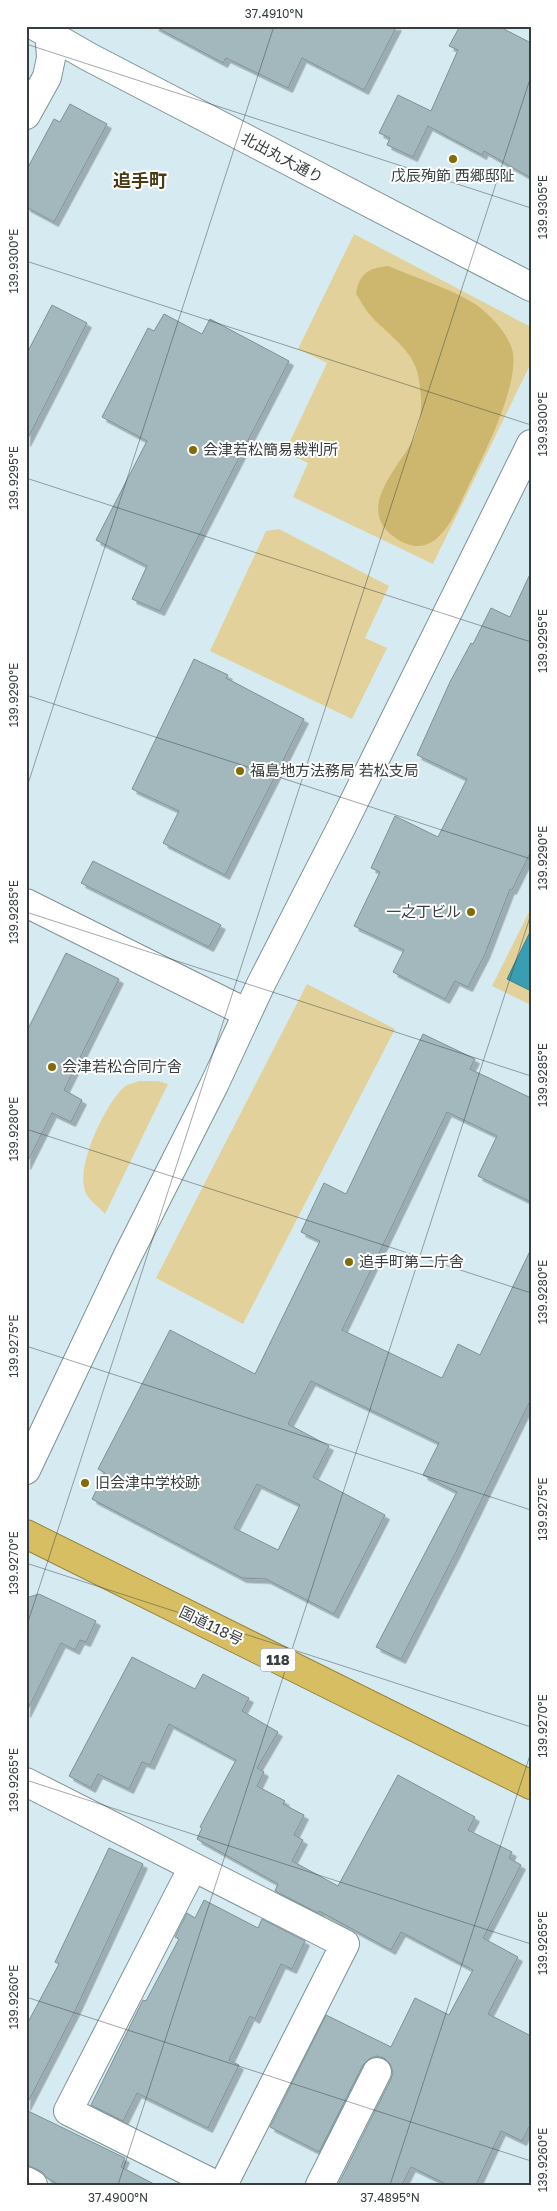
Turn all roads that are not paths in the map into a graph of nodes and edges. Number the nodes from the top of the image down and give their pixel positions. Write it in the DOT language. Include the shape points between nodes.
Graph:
graph roads {
  1 [pos="45,29"];
  2 [pos="26,115"];
  3 [pos="531,287"];
  4 [pos="531,444"];
  5 [pos="26,903"];
  6 [pos="247,1013"];
  7 [pos="26,1470"];
  8 [pos="26,1534"];
  9 [pos="26,1782"];
  10 [pos="531,1786"];
  11 [pos="193,1867"];
  12 [pos="377,2072"];
  13 [pos="26,2181"];
  14 [pos="33,2185"];
  15 [pos="216,2185"];
  16 [pos="223,2185"];
  17 [pos="320,2185"];
  1 -- 2 [label="street" via="51,58 47,77"];
  1 -- 3 [label="street, 北出丸大通り" via="89,57"];
  4 -- 6 [label="street"];
  5 -- 6 [label="street"];
  6 -- 7 [label="street"];
  8 -- 10 [label="highway, 国道118号 / 118"];
  9 -- 11 [label="street"];
  11 -- 15 [label="street" via="68,2111"];
  11 -- 16 [label="street" via="344,1944"];
  12 -- 17 [label="street"];
  13 -- 14 [label="street"];
}
